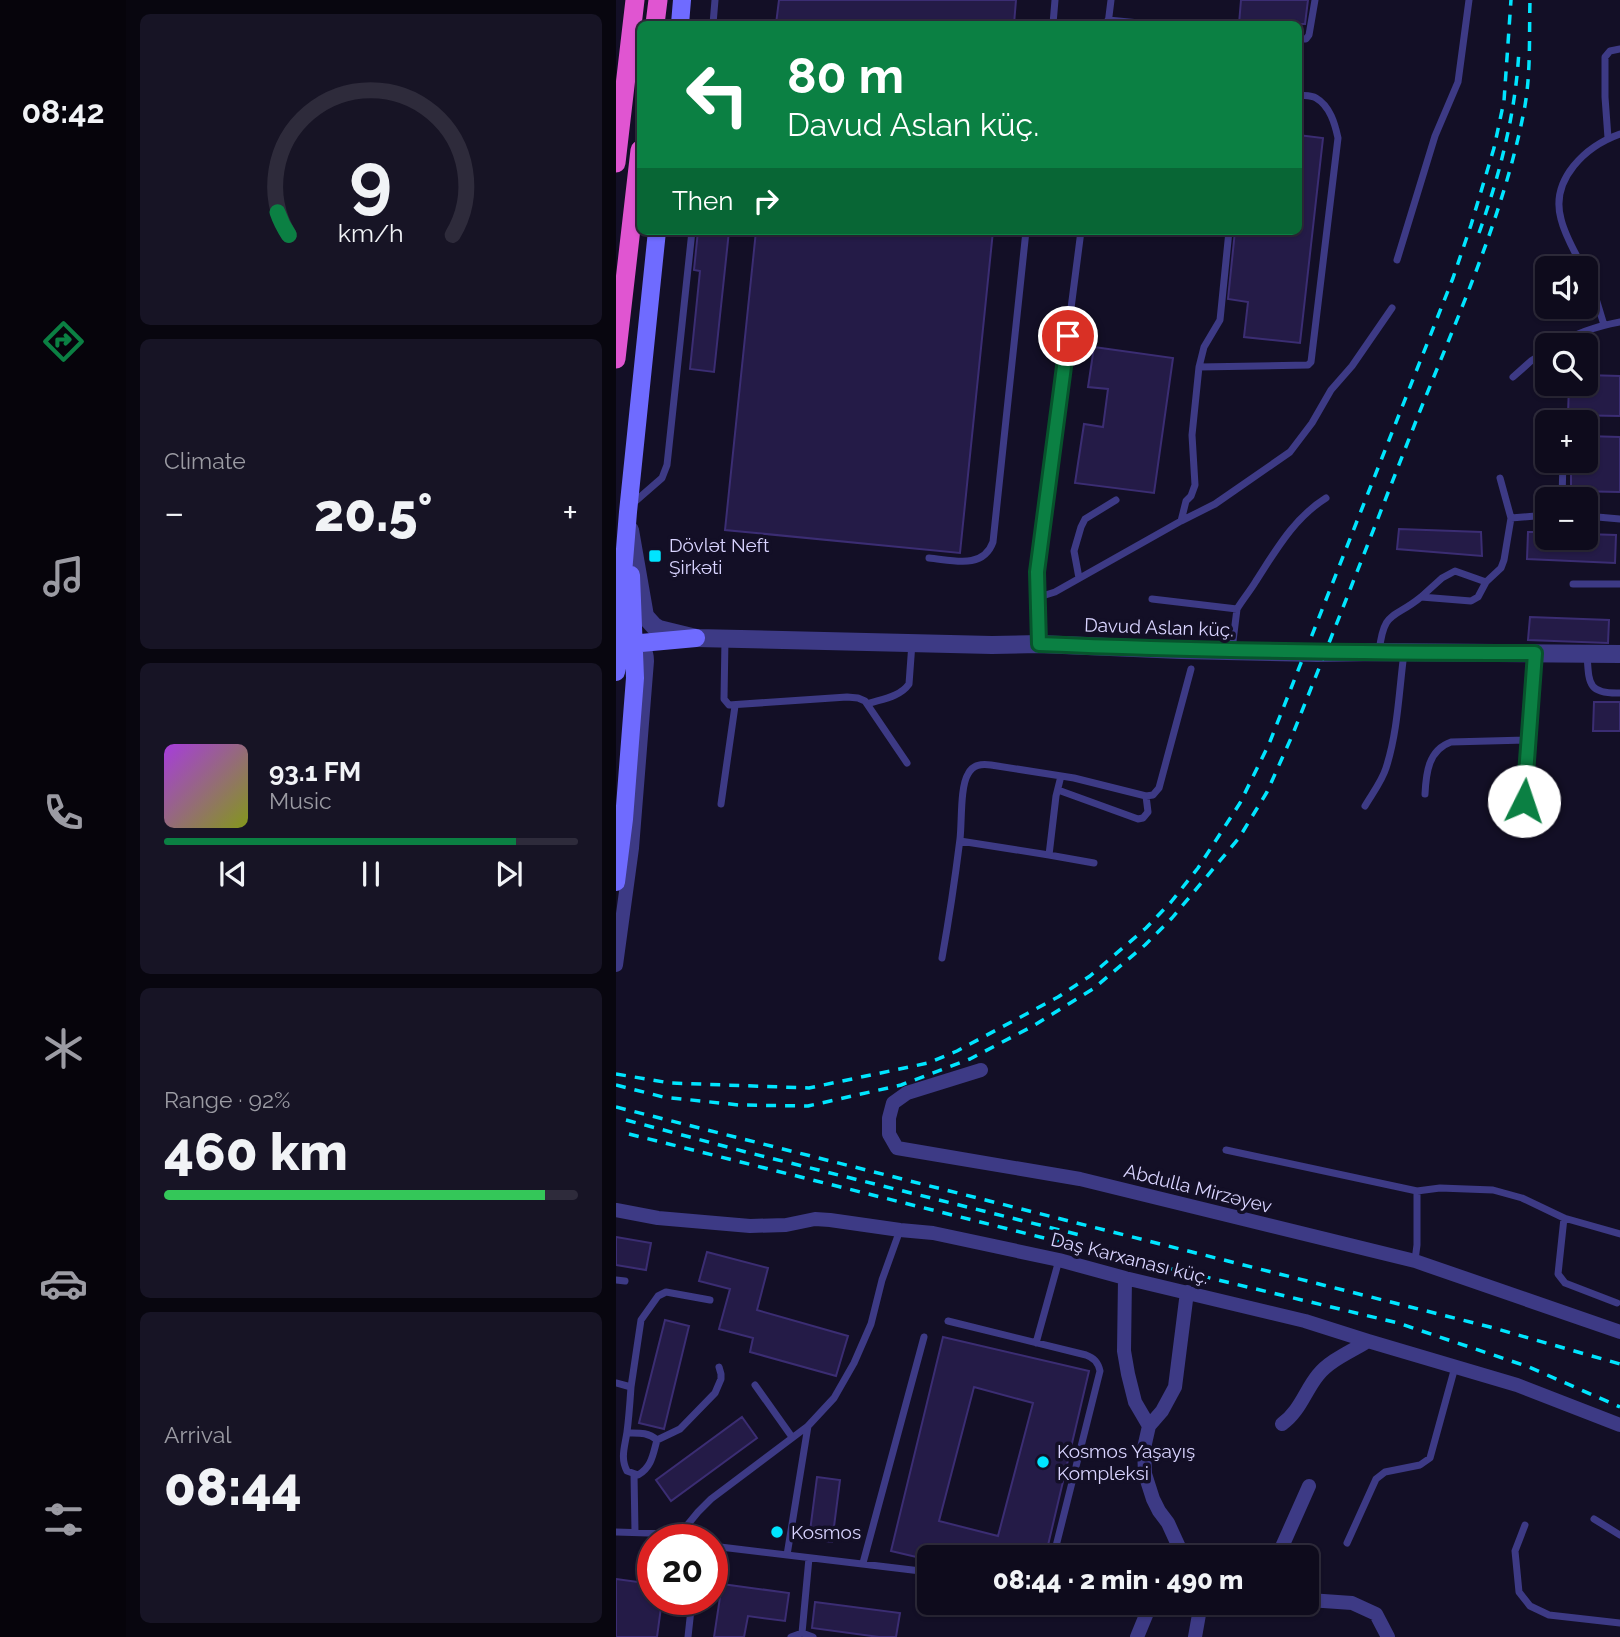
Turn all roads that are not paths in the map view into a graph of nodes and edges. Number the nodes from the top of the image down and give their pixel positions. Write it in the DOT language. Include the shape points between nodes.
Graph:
graph roads {
  1 [pos="635,0"];
  2 [pos="658,0"];
  3 [pos="682,0"];
  4 [pos="715,0"];
  5 [pos="1055,0"];
  6 [pos="1111,0"];
  7 [pos="1315,0"];
  8 [pos="1469,0"];
  9 [pos="655,21"];
  10 [pos="680,21"];
  11 [pos="713,21"];
  12 [pos="1053,21"];
  13 [pos="1108,21"];
  14 [pos="1302,38"];
  15 [pos="1620,49"];
  16 [pos="1302,96"];
  17 [pos="1620,134"];
  18 [pos="1608,138"];
  19 [pos="616,163"];
  20 [pos="637,176"];
  21 [pos="657,235"];
  22 [pos="692,235"];
  23 [pos="1026,235"];
  24 [pos="1080,235"];
  25 [pos="1229,235"];
  26 [pos="1577,256"];
  27 [pos="1397,260"];
  28 [pos="1598,305"];
  29 [pos="1392,308"];
  30 [pos="1620,322"];
  31 [pos="1604,325"];
  32 [pos="1580,333"];
  33 [pos="1535,358"];
  34 [pos="616,359"];
  35 [pos="1199,367"];
  36 [pos="1513,377"];
  37 [pos="1500,478"];
  38 [pos="1326,498"];
  39 [pos="1116,500"];
  40 [pos="628,510"];
  41 [pos="1535,516"];
  42 [pos="1598,517"];
  43 [pos="1511,518"];
  44 [pos="1620,519"];
  45 [pos="1181,521"];
  46 [pos="929,558"];
  47 [pos="1079,578"];
  48 [pos="1486,582"];
  49 [pos="1573,584"];
  50 [pos="1620,584"];
  51 [pos="1039,597"];
  52 [pos="1421,597"];
  53 [pos="1152,599"];
  54 [pos="1237,609"];
  55 [pos="696,638"];
  56 [pos="725,639"];
  57 [pos="635,643"];
  58 [pos="912,643"];
  59 [pos="1039,644"];
  60 [pos="1232,650"];
  61 [pos="1380,652"];
  62 [pos="1404,652"];
  63 [pos="1535,653"];
  64 [pos="1587,653"];
  65 [pos="1620,654"];
  66 [pos="616,660"];
  67 [pos="1191,669"];
  68 [pos="616,672"];
  69 [pos="1620,694"];
  70 [pos="867,704"];
  71 [pos="735,706"];
  72 [pos="1529,740"];
  73 [pos="908,764"];
  74 [pos="1061,776"];
  75 [pos="1058,790"];
  76 [pos="1425,794"];
  77 [pos="1146,796"];
  78 [pos="1524,801"];
  79 [pos="720,804"];
  80 [pos="1365,806"];
  81 [pos="960,841"];
  82 [pos="1049,855"];
  83 [pos="1094,863"];
  84 [pos="616,881"];
  85 [pos="942,958"];
  86 [pos="616,965"];
  87 [pos="981,1070"];
  88 [pos="1226,1150"];
  89 [pos="1417,1191"];
  90 [pos="616,1210"];
  91 [pos="1564,1217"];
  92 [pos="900,1230"];
  93 [pos="1620,1234"];
  94 [pos="1059,1260"];
  95 [pos="1415,1261"];
  96 [pos="1125,1278"];
  97 [pos="616,1280"];
  98 [pos="625,1281"];
  99 [pos="1187,1292"];
  100 [pos="710,1300"];
  101 [pos="1617,1303"];
  102 [pos="948,1321"];
  103 [pos="1620,1332"];
  104 [pos="924,1337"];
  105 [pos="1368,1342"];
  106 [pos="1036,1343"];
  107 [pos="1455,1366"];
  108 [pos="719,1367"];
  109 [pos="616,1383"];
  110 [pos="755,1385"];
  111 [pos="631,1387"];
  112 [pos="1282,1424"];
  113 [pos="1620,1425"];
  114 [pos="808,1426"];
  115 [pos="1149,1426"];
  116 [pos="627,1433"];
  117 [pos="792,1437"];
  118 [pos="657,1440"];
  119 [pos="634,1474"];
  120 [pos="1309,1486"];
  121 [pos="1594,1519"];
  122 [pos="688,1524"];
  123 [pos="1525,1525"];
  124 [pos="616,1532"];
  125 [pos="635,1532"];
  126 [pos="1620,1535"];
  127 [pos="1347,1543"];
  128 [pos="1056,1545"];
  129 [pos="1178,1545"];
  130 [pos="1283,1545"];
  131 [pos="728,1548"];
  132 [pos="787,1555"];
  133 [pos="809,1558"];
  134 [pos="863,1563"];
  135 [pos="917,1570"];
  136 [pos="1319,1601"];
  137 [pos="690,1615"];
  138 [pos="1146,1615"];
  139 [pos="1199,1615"];
  140 [pos="1620,1623"];
  141 [pos="802,1633"];
  142 [pos="688,1637"];
  143 [pos="791,1637"];
  144 [pos="813,1637"];
  145 [pos="1137,1637"];
  146 [pos="1195,1637"];
  147 [pos="1388,1637"];
  1 -- 19 [label="highway"];
  2 -- 9 [label="highway"];
  3 -- 10 [label="main road"];
  4 -- 11 [label="lane"];
  5 -- 12 [label="lane"];
  6 -- 13 [label="lane"];
  7 -- 14 [label="lane" via="1309,35"];
  8 -- 27 [label="lane" via="1458,82 1435,136"];
  15 -- 18 [label="lane" via="1605,58"];
  16 -- 35 [label="lane" via="1321,102 1334,119 1338,138 1311,362"];
  17 -- 18 [label="lane"];
  18 -- 26 [label="lane" via="1579,159 1559,196 1560,217"];
  20 -- 34 [label="highway"];
  21 -- 40 [label="main road"];
  22 -- 40 [label="lane" via="667,465 662,478"];
  23 -- 46 [label="lane" via="993,542 983,558 972,562"];
  24 -- 51 [label="lane" via="1037,572"];
  25 -- 35 [label="lane" via="1222,311"];
  28 -- 31 [label="lane"];
  29 -- 45 [label="lane" via="1290,453 1228,496"];
  30 -- 31 [label="lane"];
  31 -- 32 [label="lane"];
  33 -- 36 [label="lane"];
  35 -- 45 [label="lane" via="1192,435 1195,485"];
  37 -- 43 [label="lane"];
  38 -- 54 [label="lane" via="1289,532"];
  39 -- 47 [label="lane" via="1085,519 1081,527 1074,551"];
  40 -- 55 [label="street, Davud Aslan küç." via="645,615 659,629"];
  40 -- 57 [label="main road"];
  40 -- 66 [label="main road"];
  41 -- 43 [label="lane"];
  42 -- 44 [label="lane"];
  43 -- 48 [label="lane" via="1501,568"];
  45 -- 47 [label="lane"];
  47 -- 51 [label="lane"];
  48 -- 52 [label="lane" via="1471,601"];
  48 -- 52 [label="lane" via="1455,571"];
  49 -- 50 [label="lane"];
  51 -- 59 [label="lane"];
  52 -- 61 [label="lane" via="1387,620"];
  53 -- 54 [label="lane"];
  54 -- 60 [label="lane"];
  55 -- 56 [label="street, Davud Aslan küç."];
  55 -- 57 [label="main road"];
  56 -- 58 [label="street, Davud Aslan küç."];
  56 -- 71 [label="lane" via="724,699"];
  57 -- 68 [label="main road" via="622,649"];
  57 -- 84 [label="main road"];
  57 -- 86 [label="street" via="646,651 647,661 632,848"];
  58 -- 59 [label="street, Davud Aslan küç."];
  58 -- 70 [label="lane" via="906,689"];
  59 -- 60 [label="street, Davud Aslan küç."];
  60 -- 61 [label="street, Davud Aslan küç."];
  61 -- 62 [label="street, Davud Aslan küç."];
  62 -- 63 [label="street, Davud Aslan küç."];
  62 -- 80 [label="lane" via="1386,768"];
  63 -- 64 [label="street, Davud Aslan küç."];
  63 -- 72 [label="lane"];
  64 -- 65 [label="street, Davud Aslan küç."];
  64 -- 69 [label="lane" via="1593,688"];
  67 -- 77 [label="lane" via="1159,788"];
  70 -- 71 [label="lane" via="847,697"];
  70 -- 73 [label="lane"];
  71 -- 79 [label="lane"];
  72 -- 76 [label="lane" via="1444,745 1427,771"];
  72 -- 78 [label="lane"];
  74 -- 75 [label="lane"];
  74 -- 77 [label="lane"];
  74 -- 81 [label="lane" via="974,766 964,782"];
  75 -- 77 [label="lane" via="1138,819 1149,812"];
  75 -- 82 [label="lane"];
  81 -- 82 [label="lane"];
  81 -- 85 [label="lane"];
  82 -- 83 [label="lane"];
  87 -- 95 [label="street, Abdulla Mirzəyev" via="907,1093 893,1103 889,1134 897,1148 1080,1179"];
  88 -- 89 [label="lane"];
  89 -- 91 [label="lane" via="1493,1190"];
  89 -- 95 [label="lane"];
  90 -- 92 [label="street, Daş Karxanası küç." via="750,1226 815,1219"];
  91 -- 93 [label="lane"];
  91 -- 101 [label="lane" via="1558,1274 1565,1283"];
  92 -- 94 [label="street, Daş Karxanası küç."];
  92 -- 114 [label="lane" via="854,1363 834,1398"];
  94 -- 96 [label="street, Daş Karxanası küç."];
  94 -- 106 [label="lane"];
  95 -- 103 [label="street, Abdulla Mirzəyev"];
  96 -- 99 [label="street, Daş Karxanası küç."];
  96 -- 115 [label="street" via="1124,1351 1135,1402"];
  97 -- 98 [label="lane"];
  99 -- 105 [label="street, Daş Karxanası küç."];
  99 -- 115 [label="street" via="1175,1387"];
  100 -- 111 [label="lane" via="666,1292 658,1296 640,1320"];
  102 -- 106 [label="lane"];
  104 -- 134 [label="lane"];
  105 -- 107 [label="street, Daş Karxanası küç."];
  105 -- 112 [label="street" via="1318,1374 1290,1419"];
  106 -- 128 [label="lane" via="1094,1358 1100,1371"];
  107 -- 113 [label="street, Daş Karxanası küç."];
  107 -- 127 [label="lane" via="1430,1458 1376,1479"];
  108 -- 118 [label="lane" via="715,1393 680,1429"];
  109 -- 111 [label="lane"];
  110 -- 117 [label="lane"];
  111 -- 116 [label="lane"];
  114 -- 117 [label="lane"];
  114 -- 132 [label="lane"];
  115 -- 129 [label="street" via="1145,1474"];
  116 -- 118 [label="lane" via="646,1433"];
  116 -- 119 [label="lane" via="624,1465"];
  117 -- 122 [label="lane" via="711,1499"];
  118 -- 119 [label="lane" via="650,1464"];
  119 -- 125 [label="lane"];
  120 -- 130 [label="street"];
  121 -- 126 [label="lane"];
  123 -- 140 [label="lane" via="1515,1551 1519,1592 1530,1606 1549,1615"];
  124 -- 125 [label="lane"];
  131 -- 132 [label="lane"];
  132 -- 133 [label="lane"];
  133 -- 134 [label="lane"];
  133 -- 141 [label="lane"];
  134 -- 135 [label="lane"];
  136 -- 147 [label="street" via="1352,1603 1376,1614"];
  137 -- 142 [label="lane"];
  138 -- 145 [label="street"];
  139 -- 146 [label="street"];
  141 -- 143 [label="lane"];
  141 -- 144 [label="lane"];
}
